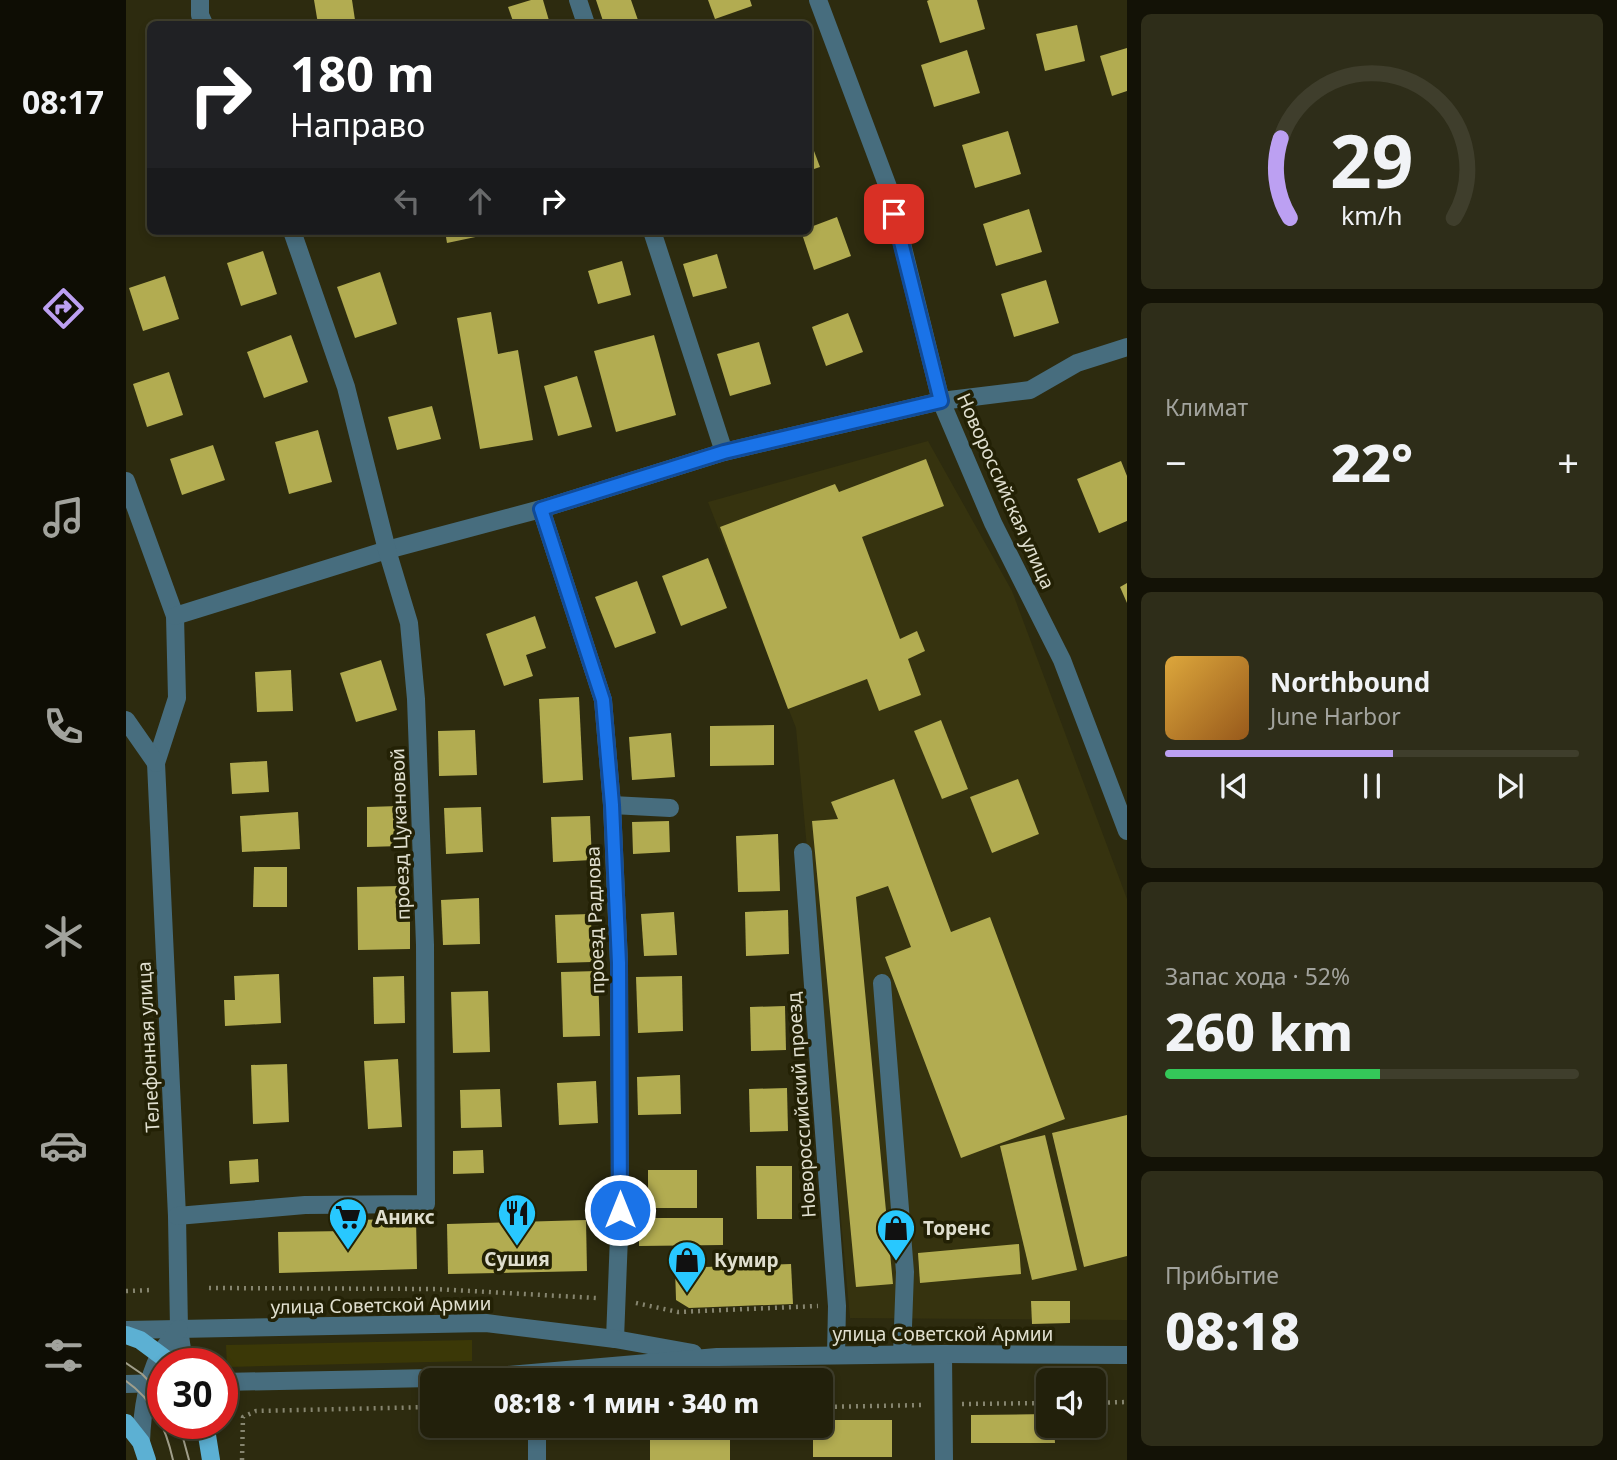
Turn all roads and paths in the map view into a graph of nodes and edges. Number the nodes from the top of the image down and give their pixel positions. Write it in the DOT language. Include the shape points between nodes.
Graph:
graph roads {
  1 [pos="200,0"];
  2 [pos="578,0"];
  3 [pos="818,0"];
  4 [pos="203,21"];
  5 [pos="585,21"];
  6 [pos="293,235"];
  7 [pos="653,235"];
  8 [pos="1127,347"];
  9 [pos="941,401"];
  10 [pos="724,452"];
  11 [pos="126,481"];
  12 [pos="541,509"];
  13 [pos="387,550"];
  14 [pos="175,616"];
  15 [pos="126,720"];
  16 [pos="156,763"];
  17 [pos="612,805"];
  18 [pos="670,808"];
  19 [pos="1127,831"];
  20 [pos="803,852"];
  21 [pos="882,983"];
  22 [pos="177,1216"];
  23 [pos="209,1289"];
  24 [pos="152,1290"];
  25 [pos="126,1291"];
  26 [pos="617,1299"];
  27 [pos="837,1306"];
  28 [pos="179,1329"];
  29 [pos="126,1333"];
  30 [pos="615,1339"];
  31 [pos="151,1348"];
  32 [pos="170,1348"];
  33 [pos="182,1348"];
  34 [pos="902,1354"];
  35 [pos="943,1354"];
  36 [pos="836,1355"];
  37 [pos="1127,1355"];
  38 [pos="717,1357"];
  39 [pos="618,1368"];
  40 [pos="420,1378"];
  41 [pos="238,1382"];
  42 [pos="147,1383"];
  43 [pos="126,1384"];
  44 [pos="147,1402"];
  45 [pos="1127,1402"];
  46 [pos="1106,1403"];
  47 [pos="420,1407"];
  48 [pos="126,1423"];
  49 [pos="537,1438"];
  50 [pos="208,1439"];
  51 [pos="141,1443"];
  52 [pos="148,1460"];
  53 [pos="211,1460"];
  54 [pos="242,1460"];
  55 [pos="537,1460"];
  56 [pos="944,1460"];
  1 -- 4 [label="street"];
  2 -- 5 [label="street"];
  3 -- 9 [label="street, Новороссийская улица" via="888,187"];
  6 -- 13 [label="street, проезд Цукановой" via="346,387"];
  7 -- 10 [label="street"];
  8 -- 9 [label="street" via="1077,363 1030,390"];
  9 -- 10 [label="street"];
  9 -- 19 [label="street, Новороссийская улица" via="993,523 1062,660"];
  10 -- 12 [label="street"];
  11 -- 14 [label="street, Телефонная улица"];
  12 -- 13 [label="street"];
  12 -- 17 [label="street, проезд Радлова" via="603,700"];
  13 -- 14 [label="street"];
  13 -- 22 [label="street, проезд Цукановой" via="409,623 416,699 425,945 426,1204 305,1205"];
  14 -- 16 [label="street, Телефонная улица" via="177,698"];
  15 -- 16 [label="street"];
  16 -- 22 [label="street, Телефонная улица"];
  17 -- 18 [label="street"];
  17 -- 26 [label="street, проезд Радлова" via="619,963"];
  20 -- 27 [label="street, Новороссийский проезд"];
  21 -- 34 [label="street" via="905,1272"];
  22 -- 28 [label="street, Телефонная улица"];
  23 -- 26 [label="path" via="435,1289"];
  24 -- 25 [label="path"];
  26 -- 27 [label="path" via="678,1312"];
  26 -- 30 [label="street, проезд Радлова"];
  27 -- 36 [label="street, Новороссийский проезд"];
  28 -- 29 [label="street, улица Советской Армии"];
  28 -- 30 [label="street, улица Советской Армии" via="486,1323"];
  28 -- 32 [label="street"];
  28 -- 33 [label="street, Телефонная улица"];
  29 -- 31 [label="main road"];
  30 -- 38 [label="street, улица Советской Армии"];
  34 -- 35 [label="street, улица Советской Армии"];
  34 -- 36 [label="street, улица Советской Армии"];
  35 -- 37 [label="street, улица Советской Армии"];
  35 -- 56 [label="street"];
  36 -- 38 [label="street, улица Советской Армии"];
  38 -- 39 [label="street, улица Советской Армии"];
  40 -- 41 [label="street, улица Советской Армии"];
  42 -- 43 [label="street"];
  44 -- 51 [label="street"];
  45 -- 46 [label="path"];
  47 -- 54 [label="path" via="256,1410 243,1417"];
  48 -- 51 [label="main road"];
  49 -- 55 [label="street"];
  50 -- 53 [label="main road"];
  51 -- 52 [label="main road"];
}
